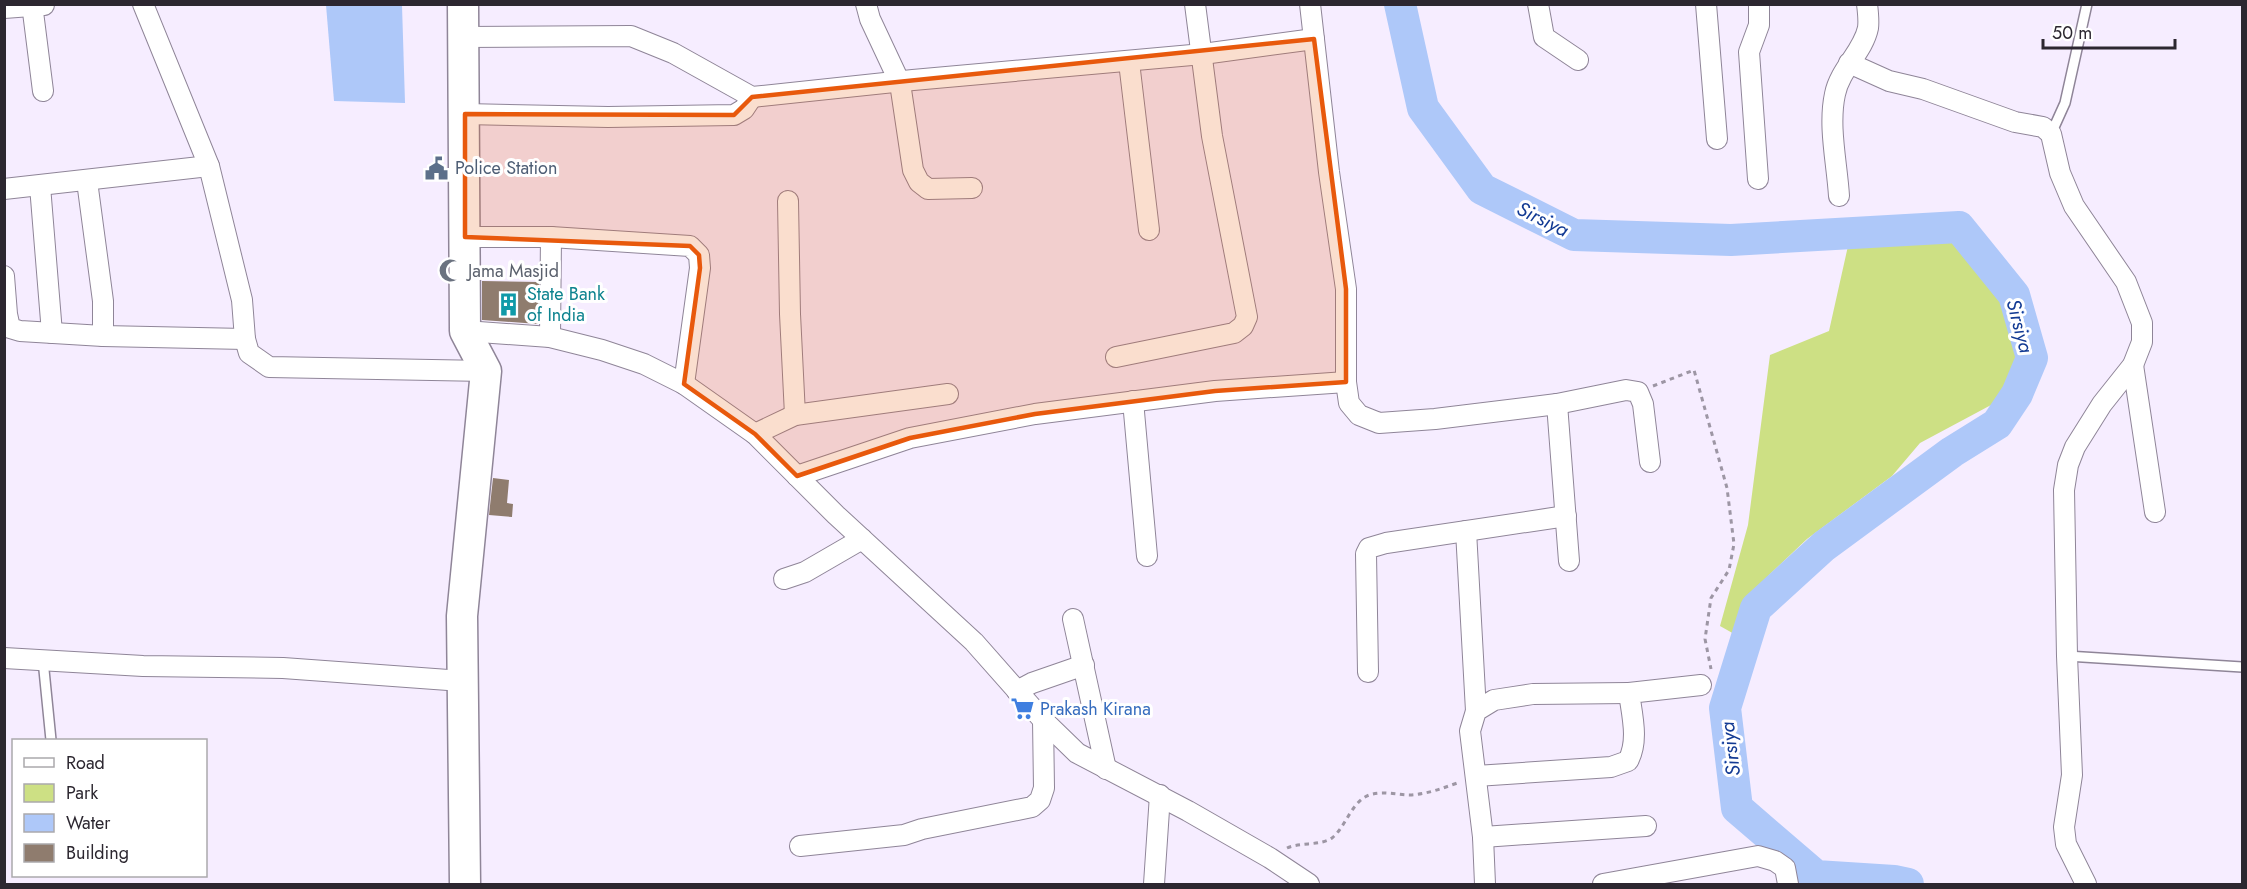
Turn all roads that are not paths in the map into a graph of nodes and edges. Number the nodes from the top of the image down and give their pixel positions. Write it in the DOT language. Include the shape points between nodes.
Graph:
graph roads {
  1 [pos="143,4"];
  2 [pos="463,4"];
  3 [pos="866,4"];
  4 [pos="1195,4"];
  5 [pos="1310,4"];
  6 [pos="1538,4"];
  7 [pos="1706,4"];
  8 [pos="1759,4"];
  9 [pos="1867,4"];
  10 [pos="2087,4"];
  11 [pos="36,5"];
  12 [pos="4,8"];
  13 [pos="462,36"];
  14 [pos="1314,39"];
  15 [pos="1203,54"];
  16 [pos="1578,60"];
  17 [pos="1129,62"];
  18 [pos="1849,63"];
  19 [pos="900,83"];
  20 [pos="43,91"];
  21 [pos="752,97"];
  22 [pos="465,114"];
  23 [pos="2051,134"];
  24 [pos="1716,140"];
  25 [pos="209,166"];
  26 [pos="1758,180"];
  27 [pos="87,181"];
  28 [pos="40,186"];
  29 [pos="972,188"];
  30 [pos="4,189"];
  31 [pos="1839,196"];
  32 [pos="789,201"];
  33 [pos="1149,230"];
  34 [pos="465,237"];
  35 [pos="551,237"];
  36 [pos="5,286"];
  37 [pos="465,330"];
  38 [pos="51,333"];
  39 [pos="103,336"];
  40 [pos="550,337"];
  41 [pos="245,339"];
  42 [pos="1116,357"];
  43 [pos="2133,365"];
  44 [pos="486,370"];
  45 [pos="1346,382"];
  46 [pos="684,384"];
  47 [pos="948,394"];
  48 [pos="1133,402"];
  49 [pos="1557,404"];
  50 [pos="795,415"];
  51 [pos="755,434"];
  52 [pos="1650,462"];
  53 [pos="797,476"];
  54 [pos="2155,512"];
  55 [pos="1566,516"];
  56 [pos="1466,531"];
  57 [pos="862,539"];
  58 [pos="1147,556"];
  59 [pos="1569,561"];
  60 [pos="784,579"];
  61 [pos="1073,619"];
  62 [pos="2067,656"];
  63 [pos="4,658"];
  64 [pos="43,660"];
  65 [pos="1084,665"];
  66 [pos="2242,667"];
  67 [pos="1368,672"];
  68 [pos="462,681"];
  69 [pos="1701,685"];
  70 [pos="1017,691"];
  71 [pos="1629,693"];
  72 [pos="1476,711"];
  73 [pos="1043,720"];
  74 [pos="51,739"];
  75 [pos="1106,769"];
  76 [pos="1476,776"];
  77 [pos="1160,795"];
  78 [pos="1646,826"];
  79 [pos="1483,837"];
  80 [pos="800,846"];
  81 [pos="1307,884"];
  82 [pos="465,885"];
  83 [pos="1154,885"];
  84 [pos="1485,885"];
  85 [pos="1603,885"];
  86 [pos="1788,885"];
  87 [pos="2086,885"];
  1 -- 25 [label="street"];
  2 -- 13 [label="main road"];
  3 -- 19 [label="street"];
  4 -- 15 [label="street"];
  5 -- 14 [label="street"];
  6 -- 16 [label="street" via="1544,37"];
  7 -- 24 [label="street"];
  8 -- 26 [label="street" via="1759,25 1749,52"];
  9 -- 18 [label="street" via="1868,28"];
  10 -- 23 [label="lane" via="2066,103"];
  11 -- 12 [label="street"];
  11 -- 20 [label="street"];
  13 -- 21 [label="street" via="631,36 673,53"];
  13 -- 22 [label="main road"];
  14 -- 15 [label="street"];
  14 -- 45 [label="street" via="1347,289"];
  15 -- 17 [label="street"];
  15 -- 42 [label="street" via="1212,136 1246,317 1234,333"];
  17 -- 19 [label="street"];
  17 -- 33 [label="street"];
  18 -- 23 [label="street" via="1889,81 2015,122 2043,127"];
  18 -- 31 [label="street" via="1835,93 1832,119"];
  19 -- 21 [label="street"];
  19 -- 29 [label="street" via="913,170 919,182 928,189"];
  21 -- 22 [label="street" via="734,115"];
  22 -- 34 [label="main road"];
  23 -- 43 [label="street" via="2060,173 2074,206 2126,282 2135,302 2142,323 2142,342"];
  25 -- 27 [label="street"];
  25 -- 41 [label="street" via="242,300"];
  27 -- 28 [label="street"];
  27 -- 39 [label="street" via="103,301"];
  28 -- 30 [label="street"];
  28 -- 38 [label="street"];
  32 -- 50 [label="street"];
  34 -- 35 [label="street"];
  34 -- 37 [label="main road"];
  35 -- 40 [label="street"];
  35 -- 46 [label="street" via="695,249 700,268"];
  36 -- 38 [label="street" via="10,328"];
  37 -- 40 [label="street"];
  37 -- 44 [label="main road"];
  38 -- 39 [label="street"];
  39 -- 41 [label="street"];
  40 -- 46 [label="street" via="634,361"];
  41 -- 44 [label="street" via="249,353 269,367"];
  43 -- 54 [label="street"];
  43 -- 62 [label="street" via="2074,447 2068,465 2064,490"];
  44 -- 68 [label="main road" via="462,616"];
  45 -- 48 [label="street" via="1215,391"];
  45 -- 49 [label="street" via="1349,403 1359,415 1379,423"];
  46 -- 51 [label="street"];
  47 -- 50 [label="street"];
  48 -- 53 [label="street" via="1035,414 910,438"];
  48 -- 58 [label="street"];
  49 -- 52 [label="street" via="1626,390 1638,392"];
  49 -- 55 [label="street"];
  50 -- 51 [label="street"];
  51 -- 53 [label="street"];
  53 -- 57 [label="street"];
  55 -- 56 [label="street"];
  55 -- 59 [label="street"];
  56 -- 67 [label="street" via="1369,548"];
  56 -- 72 [label="street"];
  57 -- 60 [label="street"];
  57 -- 70 [label="street" via="974,642"];
  61 -- 65 [label="street"];
  62 -- 66 [label="lane"];
  62 -- 87 [label="street" via="2072,775 2064,827 2066,844"];
  63 -- 64 [label="street"];
  64 -- 68 [label="street" via="283,668"];
  64 -- 74 [label="lane"];
  65 -- 70 [label="street"];
  65 -- 75 [label="street"];
  68 -- 82 [label="main road"];
  69 -- 71 [label="street"];
  70 -- 73 [label="street"];
  71 -- 72 [label="street" via="1533,694 1494,700"];
  71 -- 76 [label="street" via="1635,740 1628,761 1611,767"];
  72 -- 76 [label="street" via="1470,731"];
  73 -- 75 [label="street" via="1077,753"];
  73 -- 80 [label="street" via="1044,788 1040,800 1032,807 904,835"];
  75 -- 77 [label="street"];
  76 -- 79 [label="street"];
  77 -- 81 [label="street" via="1270,858"];
  77 -- 83 [label="street"];
  78 -- 79 [label="street"];
  79 -- 84 [label="street"];
  85 -- 86 [label="street" via="1758,856 1785,868"];
}
